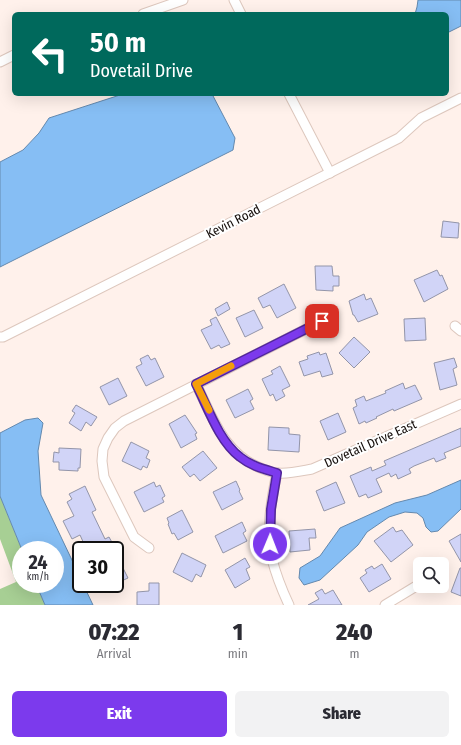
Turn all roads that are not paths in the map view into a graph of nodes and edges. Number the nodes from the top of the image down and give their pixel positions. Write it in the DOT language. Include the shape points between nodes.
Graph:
graph roads {
  1 [pos="182,0"];
  2 [pos="234,0"];
  3 [pos="149,12"];
  4 [pos="240,12"];
  5 [pos="12,56"];
  6 [pos="0,62"];
  7 [pos="290,96"];
  8 [pos="461,98"];
  9 [pos="330,173"];
  10 [pos="322,321"];
  11 [pos="0,337"];
  12 [pos="196,384"];
  13 [pos="461,404"];
  14 [pos="277,473"];
  15 [pos="149,548"];
  16 [pos="413,588"];
  17 [pos="289,605"];
  18 [pos="385,605"];
  1 -- 3 [label="street"];
  2 -- 4 [label="street"];
  5 -- 6 [label="street"];
  7 -- 9 [label="street"];
  8 -- 9 [label="street, Kevin Road" via="421,118 399,138"];
  9 -- 11 [label="street, Kevin Road"];
  10 -- 12 [label="street"];
  12 -- 14 [label="street" via="226,443 241,458"];
  12 -- 15 [label="street" via="124,421 115,428 103,449 104,478 134,537"];
  13 -- 14 [label="street, Dovetail Drive East" via="312,469"];
  14 -- 17 [label="street" via="271,509 270,544 277,577"];
  16 -- 18 [label="street"];
}
